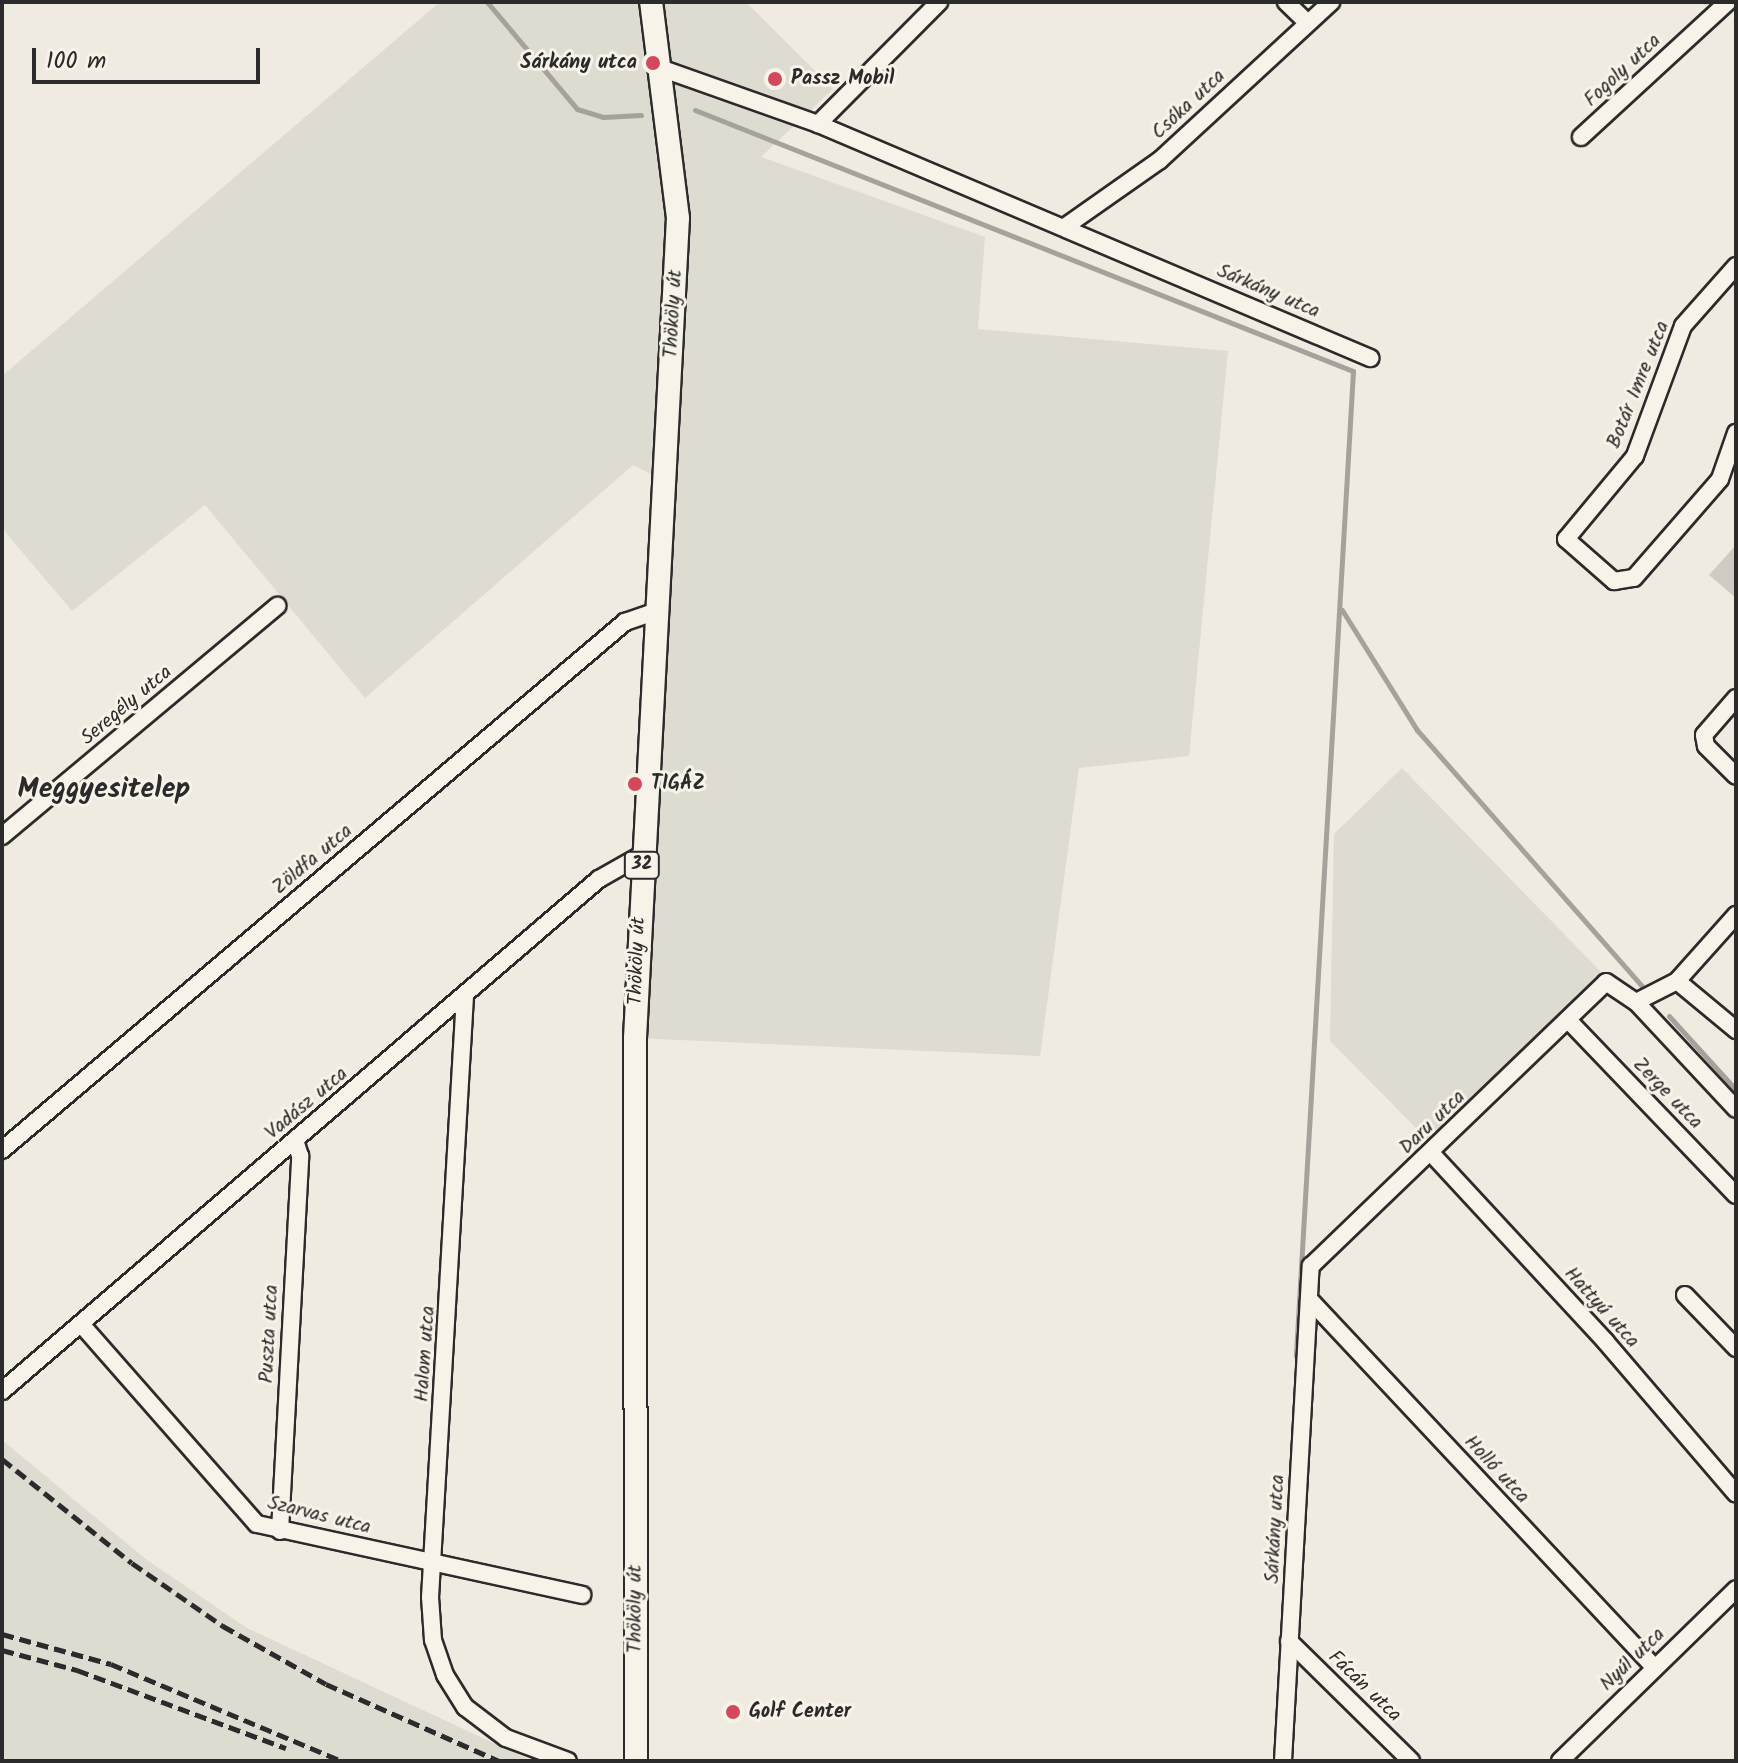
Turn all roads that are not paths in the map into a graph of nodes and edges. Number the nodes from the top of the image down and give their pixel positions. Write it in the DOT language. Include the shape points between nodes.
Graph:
graph roads {
  1 [pos="651,2"];
  2 [pos="939,2"];
  3 [pos="1286,2"];
  4 [pos="1331,2"];
  5 [pos="1728,2"];
  6 [pos="1308,23"];
  7 [pos="660,68"];
  8 [pos="818,124"];
  9 [pos="1581,137"];
  10 [pos="1066,226"];
  11 [pos="1736,266"];
  12 [pos="1370,358"];
  13 [pos="1736,433"];
  14 [pos="277,606"];
  15 [pos="657,611"];
  16 [pos="1736,698"];
  17 [pos="1736,776"];
  18 [pos="2,836"];
  19 [pos="643,854"];
  20 [pos="1736,915"];
  21 [pos="1677,981"];
  22 [pos="465,996"];
  23 [pos="1636,1002"];
  24 [pos="1569,1021"];
  25 [pos="1736,1030"];
  26 [pos="1736,1109"];
  27 [pos="295,1140"];
  28 [pos="2,1150"];
  29 [pos="1432,1154"];
  30 [pos="1736,1195"];
  31 [pos="1685,1295"];
  32 [pos="1310,1300"];
  33 [pos="81,1324"];
  34 [pos="1736,1348"];
  35 [pos="2,1391"];
  36 [pos="1736,1494"];
  37 [pos="280,1531"];
  38 [pos="433,1562"];
  39 [pos="1736,1589"];
  40 [pos="582,1595"];
  41 [pos="1289,1641"];
  42 [pos="1654,1667"];
  43 [pos="568,1761"];
  44 [pos="636,1761"];
  45 [pos="1283,1761"];
  46 [pos="1411,1761"];
  47 [pos="1560,1761"];
  1 -- 7 [label="main road, Thököly út / 32"];
  2 -- 8 [label="street"];
  3 -- 6 [label="street"];
  4 -- 6 [label="street, Csóka utca"];
  5 -- 9 [label="street, Fogoly utca"];
  6 -- 10 [label="street, Csóka utca" via="1160,160"];
  7 -- 8 [label="street, Sárkány utca"];
  7 -- 15 [label="main road, Thököly út / 32" via="678,218"];
  8 -- 10 [label="street, Sárkány utca"];
  10 -- 12 [label="street, Sárkány utca"];
  11 -- 13 [label="street, Botár Imre utca" via="1683,326 1635,456 1566,539 1614,581 1634,578 1720,479"];
  14 -- 18 [label="street, Seregély utca"];
  15 -- 19 [label="main road, Thököly út / 32"];
  15 -- 28 [label="street, Zöldfa utca" via="625,622"];
  16 -- 17 [label="street" via="1704,735 1706,746"];
  19 -- 22 [label="street, Vadász utca" via="599,879"];
  19 -- 44 [label="main road, Thököly út / 32" via="633,1277"];
  20 -- 21 [label="street"];
  21 -- 23 [label="street"];
  21 -- 25 [label="street"];
  22 -- 27 [label="street, Vadász utca"];
  22 -- 38 [label="street, Halom utca"];
  23 -- 24 [label="street, Daru utca" via="1606,982"];
  23 -- 26 [label="street"];
  24 -- 29 [label="street, Daru utca"];
  24 -- 30 [label="street, Zerge utca"];
  27 -- 33 [label="street, Vadász utca"];
  27 -- 37 [label="street, Puszta utca" via="300,1156"];
  29 -- 32 [label="street, Daru utca" via="1323,1250 1311,1266"];
  29 -- 36 [label="street, Hattyú utca" via="1605,1341"];
  31 -- 34 [label="street"];
  32 -- 41 [label="street, Sárkány utca"];
  32 -- 42 [label="street, Holló utca"];
  33 -- 35 [label="street, Vadász utca"];
  33 -- 37 [label="street, Szarvas utca" via="257,1524"];
  37 -- 38 [label="street, Szarvas utca"];
  38 -- 40 [label="street, Szarvas utca"];
  38 -- 43 [label="street, Halom utca" via="433,1640 445,1675 465,1707 506,1738"];
  39 -- 42 [label="street, Nyúl utca"];
  41 -- 45 [label="street, Sárkány utca"];
  41 -- 46 [label="street, Fácán utca"];
  42 -- 47 [label="street, Nyúl utca"];
}
